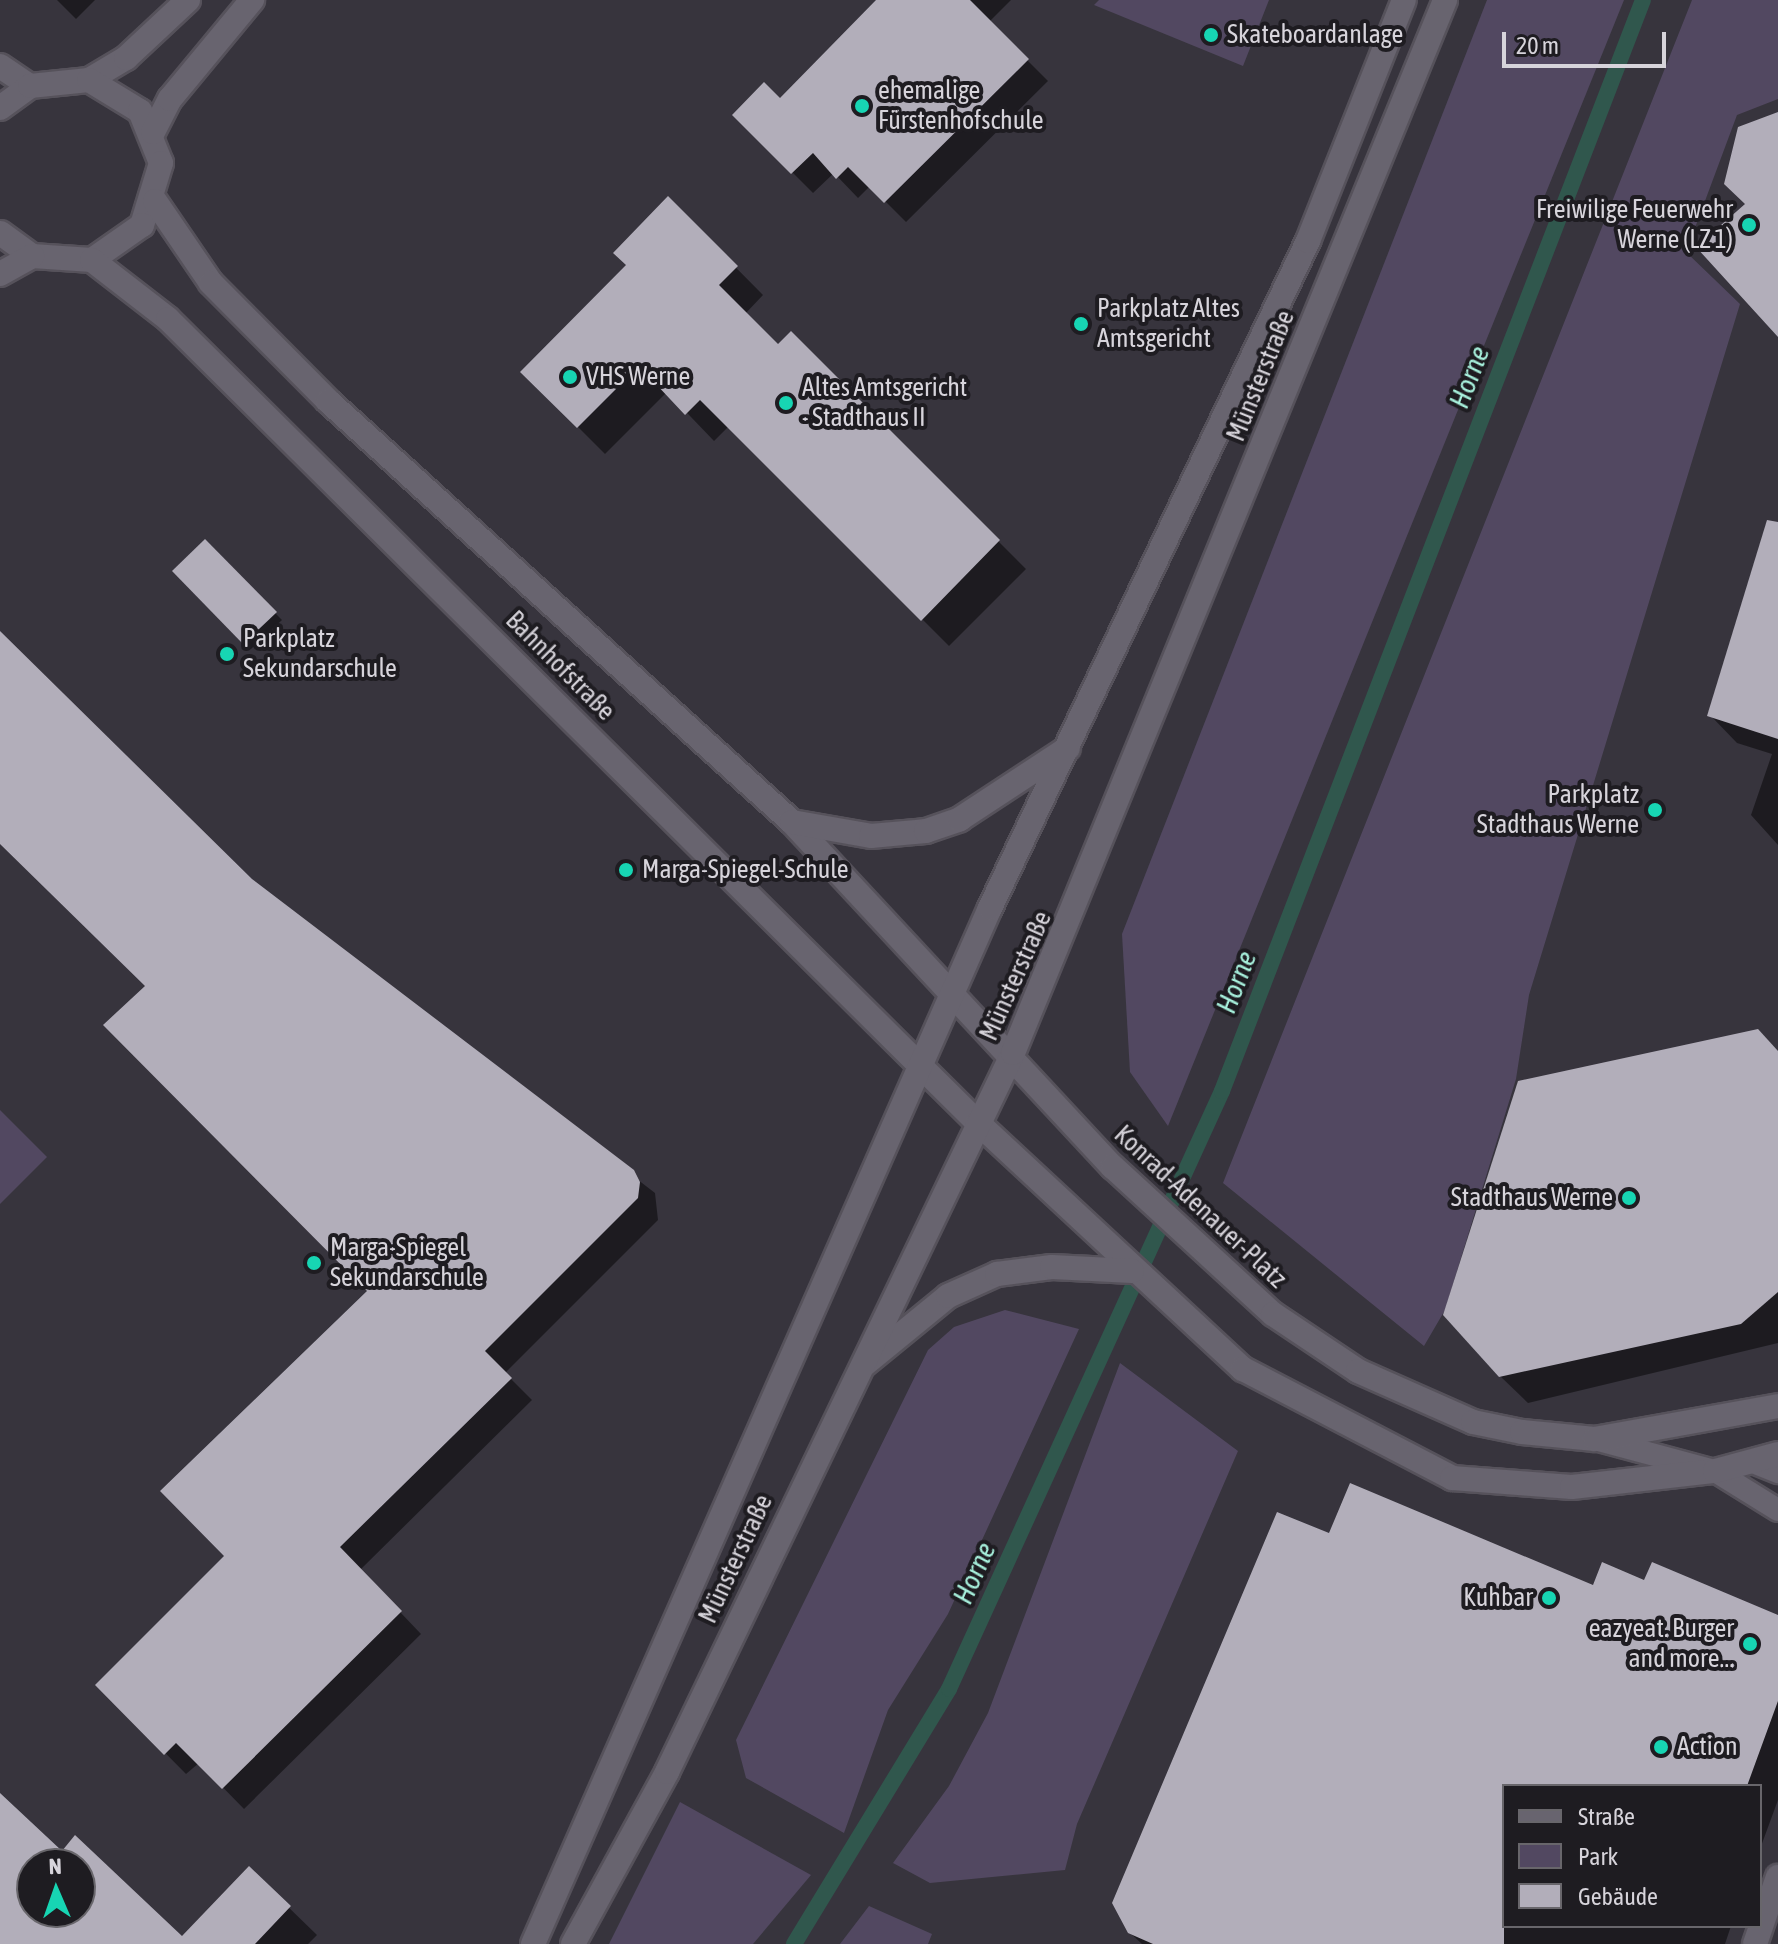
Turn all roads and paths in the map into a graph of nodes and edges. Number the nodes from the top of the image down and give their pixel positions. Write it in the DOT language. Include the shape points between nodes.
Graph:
graph roads {
  1 [pos="188,0"];
  2 [pos="252,0"];
  3 [pos="1404,0"];
  4 [pos="1445,0"];
  5 [pos="0,66"];
  6 [pos="89,80"];
  7 [pos="30,86"];
  8 [pos="0,108"];
  9 [pos="153,132"];
  10 [pos="155,201"];
  11 [pos="0,233"];
  12 [pos="32,256"];
  13 [pos="92,260"];
  14 [pos="0,274"];
  15 [pos="1070,747"];
  16 [pos="792,822"];
  17 [pos="955,989"];
  18 [pos="1013,1053"];
  19 [pos="921,1067"];
  20 [pos="978,1123"];
  21 [pos="1132,1271"];
  22 [pos="855,1373"];
  23 [pos="1778,1406"];
  24 [pos="1595,1439"];
  25 [pos="1778,1454"];
  26 [pos="1753,1462"];
  27 [pos="1715,1471"];
  28 [pos="1778,1472"];
  29 [pos="1778,1510"];
  30 [pos="1778,1877"];
  31 [pos="1764,1940"];
  32 [pos="533,1944"];
  33 [pos="573,1944"];
  1 -- 6 [label="street" via="126,58"];
  2 -- 9 [label="street" via="170,99"];
  3 -- 15 [label="street, Münsterstraße" via="1308,241"];
  4 -- 18 [label="street, Münsterstraße"];
  5 -- 7 [label="street"];
  6 -- 7 [label="street"];
  6 -- 9 [label="street" via="140,111"];
  7 -- 8 [label="street"];
  9 -- 10 [label="street" via="161,163"];
  10 -- 13 [label="street" via="119,248"];
  10 -- 16 [label="street, Bahnhofstraße" via="211,283 328,401"];
  11 -- 12 [label="street"];
  12 -- 13 [label="street"];
  12 -- 14 [label="street"];
  13 -- 19 [label="street, Bahnhofstraße" via="168,319"];
  15 -- 16 [label="street" via="960,819 926,831 871,836"];
  15 -- 17 [label="street, Münsterstraße"];
  16 -- 17 [label="street, Bahnhofstraße"];
  17 -- 18 [label="street, Konrad-Adenauer-Platz"];
  17 -- 19 [label="street, Münsterstraße"];
  18 -- 20 [label="street, Münsterstraße"];
  18 -- 24 [label="street, Konrad-Adenauer-Platz" via="1113,1167 1198,1250 1273,1314 1358,1371 1473,1422"];
  19 -- 20 [label="street, Bahnhofstraße"];
  19 -- 32 [label="street, Münsterstraße"];
  20 -- 21 [label="street"];
  20 -- 22 [label="street, Münsterstraße"];
  21 -- 22 [label="street" via="1052,1267 997,1274 948,1296"];
  21 -- 27 [label="street" via="1243,1369 1452,1478 1572,1487"];
  22 -- 33 [label="street, Münsterstraße" via="667,1772"];
  23 -- 24 [label="street, Konrad-Adenauer-Platz"];
  24 -- 27 [label="lane"];
  25 -- 26 [label="street"];
  26 -- 27 [label="street"];
  26 -- 28 [label="lane"];
  27 -- 29 [label="lane"];
  30 -- 31 [label="street"];
}
